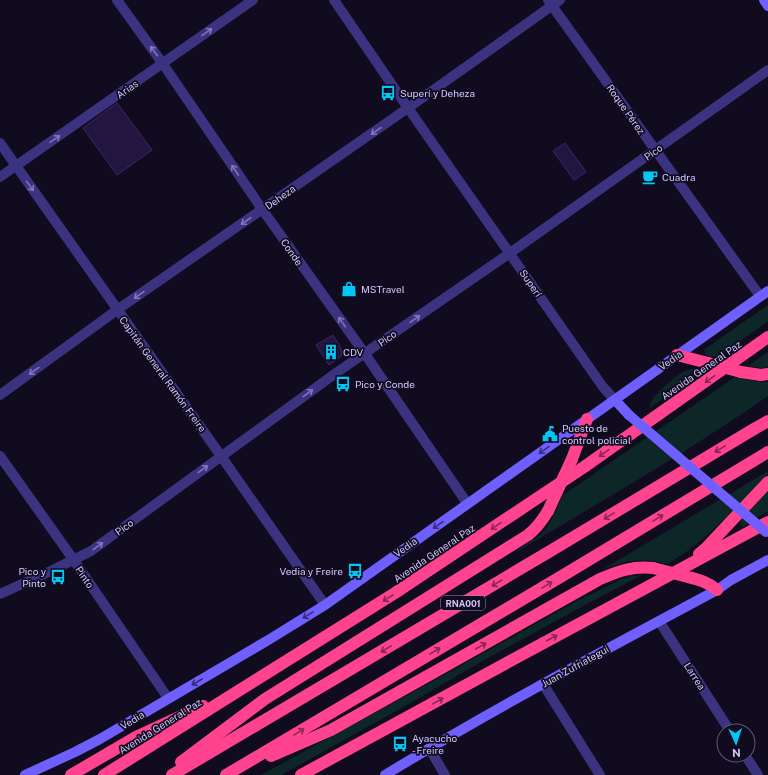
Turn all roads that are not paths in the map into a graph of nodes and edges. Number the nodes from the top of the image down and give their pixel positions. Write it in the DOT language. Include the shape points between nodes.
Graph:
graph roads {
  1 [pos="116,0"];
  2 [pos="253,0"];
  3 [pos="334,0"];
  4 [pos="764,0"];
  5 [pos="553,2"];
  6 [pos="768,6"];
  7 [pos="163,64"];
  8 [pos="768,70"];
  9 [pos="408,108"];
  10 [pos="0,143"];
  11 [pos="655,151"];
  12 [pos="16,166"];
  13 [pos="0,177"];
  14 [pos="262,210"];
  15 [pos="510,253"];
  16 [pos="764,293"];
  17 [pos="117,310"];
  18 [pos="767,338"];
  19 [pos="365,354"];
  20 [pos="677,355"];
  21 [pos="768,374"];
  22 [pos="0,395"];
  23 [pos="615,400"];
  24 [pos="587,419"];
  25 [pos="768,420"];
  26 [pos="768,452"];
  27 [pos="0,456"];
  28 [pos="221,456"];
  29 [pos="768,482"];
  30 [pos="467,504"];
  31 [pos="767,529"];
  32 [pos="73,559"];
  33 [pos="768,560"];
  34 [pos="682,573"];
  35 [pos="717,590"];
  36 [pos="0,594"];
  37 [pos="325,605"];
  38 [pos="659,620"];
  39 [pos="253,682"];
  40 [pos="543,684"];
  41 [pos="168,698"];
  42 [pos="725,723"];
  43 [pos="429,748"];
  44 [pos="750,763"];
  45 [pos="227,774"];
  46 [pos="25,775"];
  47 [pos="71,775"];
  48 [pos="104,775"];
  49 [pos="164,775"];
  50 [pos="172,775"];
  51 [pos="302,775"];
  52 [pos="385,775"];
  53 [pos="445,775"];
  54 [pos="600,775"];
  55 [pos="758,775"];
  7 -- 1 [label="street, Conde, one-way"];
  7 -- 2 [label="street, Arias, one-way"];
  3 -- 9 [label="street, Superí"];
  4 -- 6 [label="street"];
  5 -- 9 [label="street, Deheza"];
  5 -- 11 [label="street, Roque Pérez"];
  12 -- 7 [label="street, Arias, one-way"];
  14 -- 7 [label="street, Conde, one-way"];
  8 -- 11 [label="street, Pico"];
  9 -- 14 [label="street, Deheza, one-way"];
  9 -- 15 [label="street, Superí"];
  10 -- 12 [label="street, Capitán General Ramón Freire"];
  11 -- 15 [label="street, Pico"];
  11 -- 16 [label="street, Roque Pérez"];
  12 -- 13 [label="street, Arias"];
  12 -- 17 [label="street, Capitán General Ramón Freire, one-way"];
  14 -- 17 [label="street, Deheza, one-way"];
  19 -- 14 [label="street, Conde, one-way"];
  19 -- 15 [label="street, Pico, one-way"];
  15 -- 23 [label="street, Superí" via="603,387"];
  16 -- 20 [label="street, Vedia"];
  17 -- 22 [label="street, Deheza, one-way"];
  17 -- 28 [label="street, Capitán General Ramón Freire"];
  18 -- 39 [label="highway, Avenida General Paz, one-way" via="584,467 395,593"];
  28 -- 19 [label="street, Pico, one-way"];
  19 -- 30 [label="street, Conde"];
  20 -- 21 [label="highway, bridge" via="741,372"];
  20 -- 23 [label="street, Vedia"];
  23 -- 24 [label="street, Vedia"];
  23 -- 31 [label="street, Superí, bridge" via="629,415"];
  24 -- 30 [label="street, Vedia, one-way"];
  24 -- 49 [label="highway, bridge" via="548,511 535,530 264,699"];
  25 -- 50 [label="highway, RNA001, one-way" via="534,562"];
  45 -- 26 [label="highway, RNA001, one-way"];
  27 -- 32 [label="street, Pinto"];
  32 -- 28 [label="street, Pico, one-way" via="91,551"];
  28 -- 37 [label="street, Capitán General Ramón Freire"];
  29 -- 34 [label="highway"];
  30 -- 37 [label="street, Vedia, one-way"];
  31 -- 34 [label="highway"];
  32 -- 36 [label="street, Pico"];
  32 -- 41 [label="street, Pinto"];
  33 -- 35 [label="street, Juan Zufriategui"];
  34 -- 35 [label="highway" via="707,582"];
  45 -- 34 [label="highway, one-way, bridge" via="331,730 600,579 619,571 642,567"];
  51 -- 34 [label="highway, one-way" via="519,656"];
  35 -- 38 [label="street, Juan Zufriategui"];
  37 -- 41 [label="street, Vedia, one-way"];
  38 -- 40 [label="street, Juan Zufriategui"];
  38 -- 42 [label="street, Larrea"];
  39 -- 47 [label="highway" via="136,737"];
  39 -- 48 [label="highway, Avenida General Paz"];
  40 -- 43 [label="street, Juan Zufriategui"];
  40 -- 54 [label="street"];
  41 -- 46 [label="street, Vedia" via="100,739"];
  43 -- 52 [label="street, Juan Zufriategui"];
  43 -- 53 [label="street"];
  44 -- 55 [label="street"];
}
